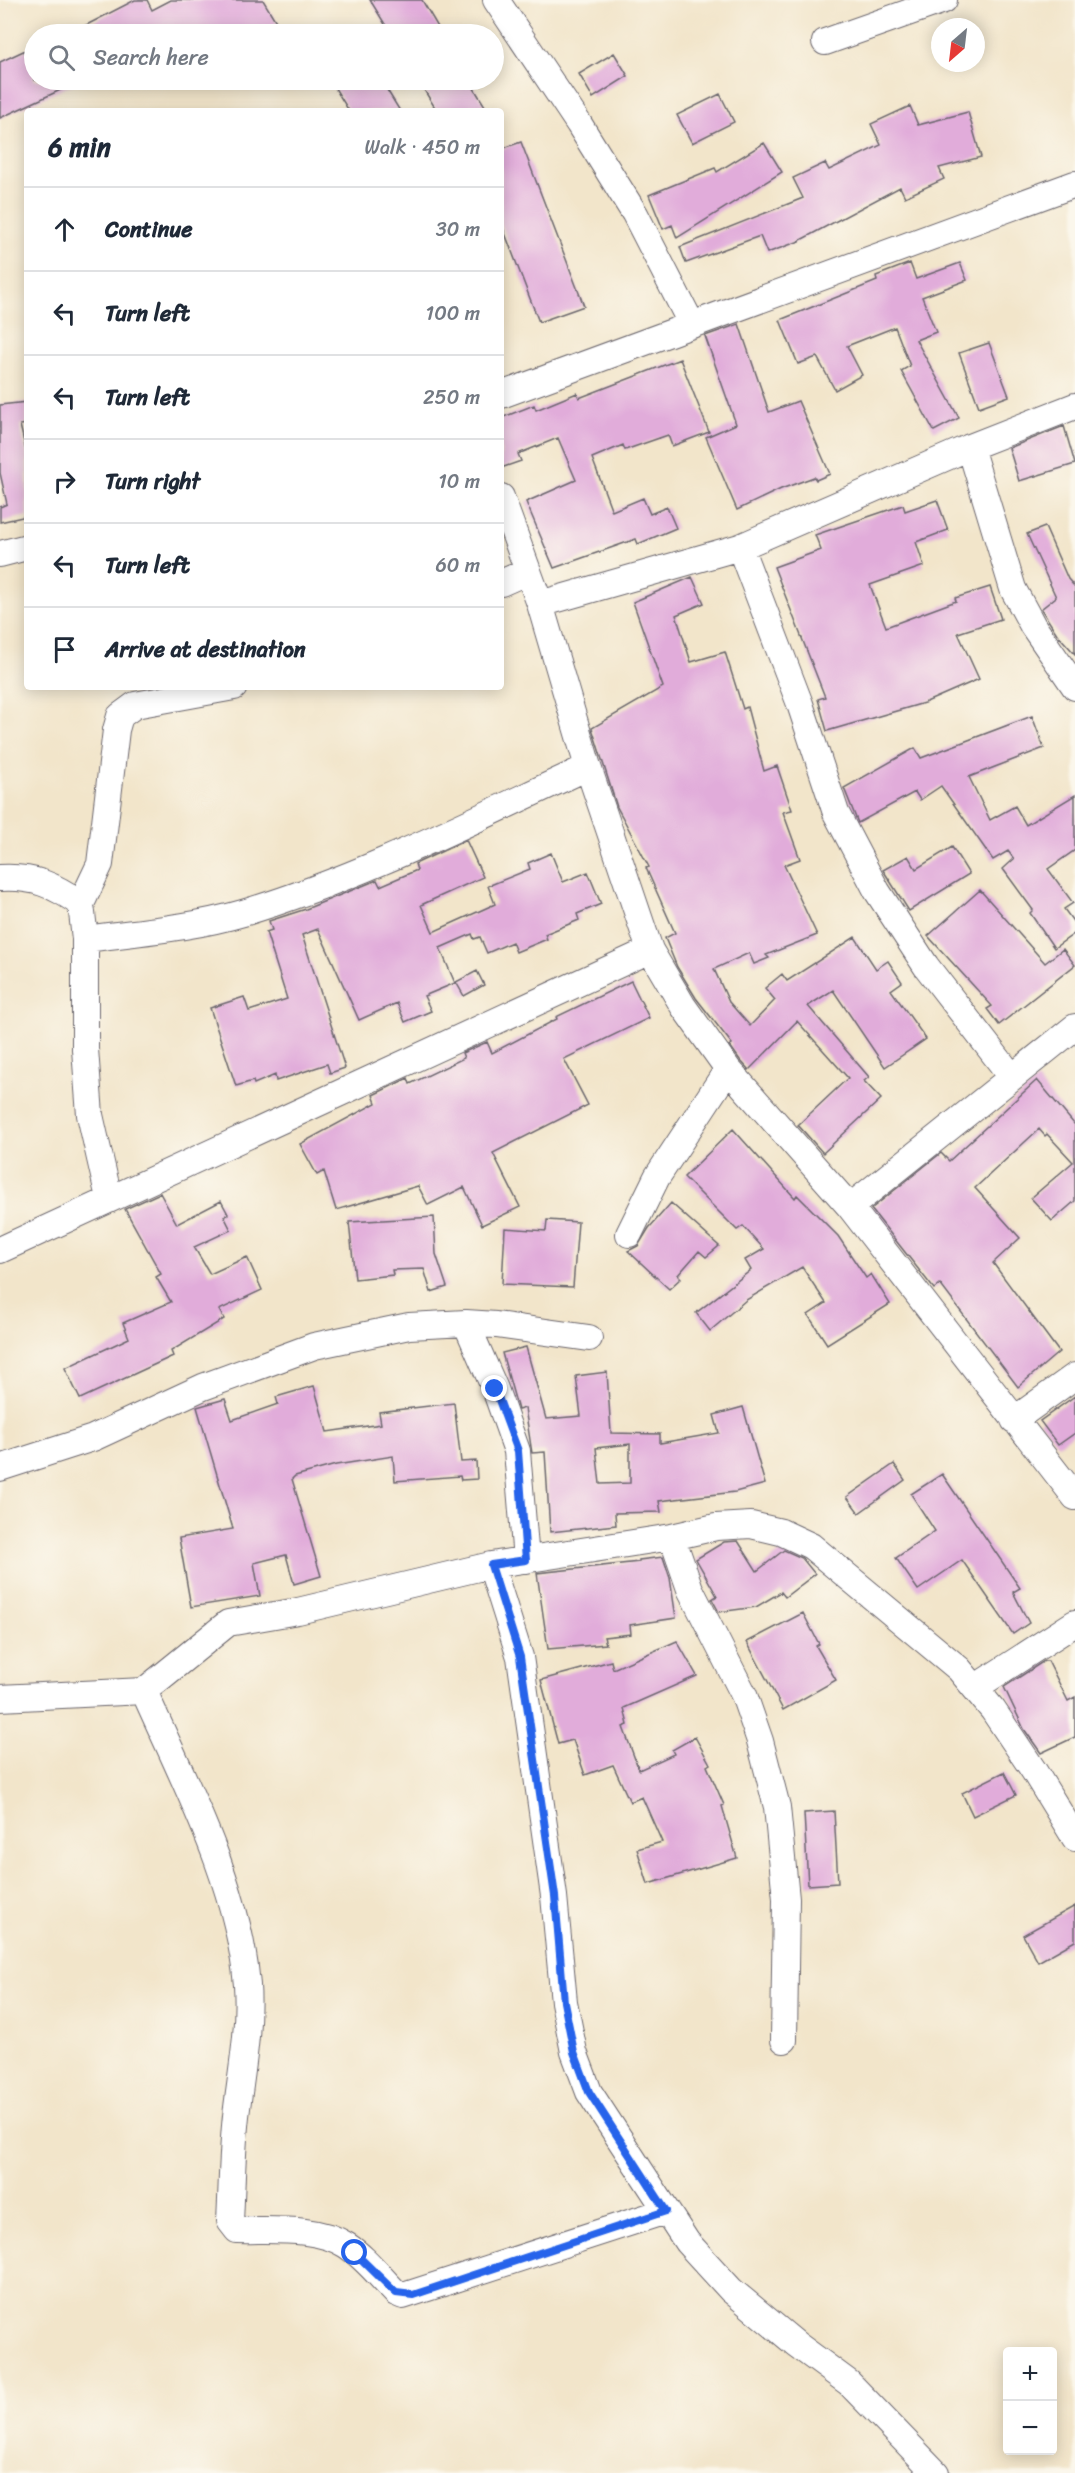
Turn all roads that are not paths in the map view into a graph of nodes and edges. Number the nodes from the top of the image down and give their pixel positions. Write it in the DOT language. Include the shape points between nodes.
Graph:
graph roads {
  1 [pos="496,0"];
  2 [pos="944,0"];
  3 [pos="825,42"];
  4 [pos="1075,184"];
  5 [pos="692,325"];
  6 [pos="504,394"];
  7 [pos="1075,406"];
  8 [pos="970,447"];
  9 [pos="504,505"];
  10 [pos="740,547"];
  11 [pos="24,548"];
  12 [pos="0,554"];
  13 [pos="528,572"];
  14 [pos="504,582"];
  15 [pos="540,604"];
  16 [pos="1075,687"];
  17 [pos="218,690"];
  18 [pos="588,767"];
  19 [pos="0,878"];
  20 [pos="81,904"];
  21 [pos="85,939"];
  22 [pos="650,950"];
  23 [pos="1075,1027"];
  24 [pos="728,1069"];
  25 [pos="1012,1077"];
  26 [pos="109,1198"];
  27 [pos="850,1207"];
  28 [pos="630,1234"];
  29 [pos="0,1250"];
  30 [pos="466,1323"];
  31 [pos="589,1338"];
  32 [pos="1075,1376"];
  33 [pos="1014,1420"];
  34 [pos="0,1468"];
  35 [pos="1075,1497"];
  36 [pos="672,1537"];
  37 [pos="526,1560"];
  38 [pos="491,1565"];
  39 [pos="1075,1623"];
  40 [pos="975,1687"];
  41 [pos="144,1691"];
  42 [pos="0,1698"];
  43 [pos="1075,1838"];
  44 [pos="784,2040"];
  45 [pos="666,2211"];
  46 [pos="936,2473"];
  1 -- 5 [label="street" via="634,214"];
  2 -- 3 [label="street"];
  4 -- 5 [label="street"];
  5 -- 6 [label="street"];
  7 -- 8 [label="street"];
  8 -- 10 [label="street"];
  8 -- 16 [label="street" via="1013,589"];
  9 -- 13 [label="street"];
  10 -- 15 [label="street"];
  10 -- 25 [label="street" via="800,704 836,813 876,891 926,966"];
  11 -- 12 [label="street"];
  13 -- 14 [label="street"];
  13 -- 15 [label="street"];
  15 -- 18 [label="street"];
  17 -- 20 [label="street" via="135,705 120,716 100,864"];
  18 -- 21 [label="street" via="373,865 243,912 196,924"];
  18 -- 22 [label="street"];
  19 -- 20 [label="street" via="22,877 58,887"];
  20 -- 21 [label="street"];
  21 -- 26 [label="street" via="89,1104"];
  22 -- 24 [label="street" via="683,1006"];
  22 -- 26 [label="street"];
  23 -- 25 [label="street"];
  24 -- 27 [label="street"];
  24 -- 28 [label="street" via="657,1177"];
  25 -- 27 [label="street"];
  26 -- 29 [label="street"];
  27 -- 33 [label="street"];
  30 -- 31 [label="street"];
  30 -- 34 [label="street" via="409,1326 314,1346 203,1387 93,1438"];
  30 -- 37 [label="street" via="518,1451"];
  32 -- 33 [label="street"];
  33 -- 35 [label="street"];
  36 -- 37 [label="street"];
  36 -- 40 [label="street" via="716,1527 752,1525 782,1532 811,1546 959,1669"];
  36 -- 44 [label="street" via="690,1589 744,1695 777,1807 786,1899"];
  37 -- 38 [label="street"];
  38 -- 41 [label="street" via="298,1611 228,1623"];
  38 -- 45 [label="street" via="520,1657 555,1896 564,2002 574,2052 589,2092"];
  39 -- 40 [label="street"];
  40 -- 43 [label="street"];
  41 -- 42 [label="street"];
  41 -- 45 [label="street" via="212,1851 233,1910 243,1956 246,2021 235,2130 230,2221 233,2228 333,2238 351,2249 403,2296"];
  45 -- 46 [label="street" via="687,2242 731,2290 849,2383"];
}
